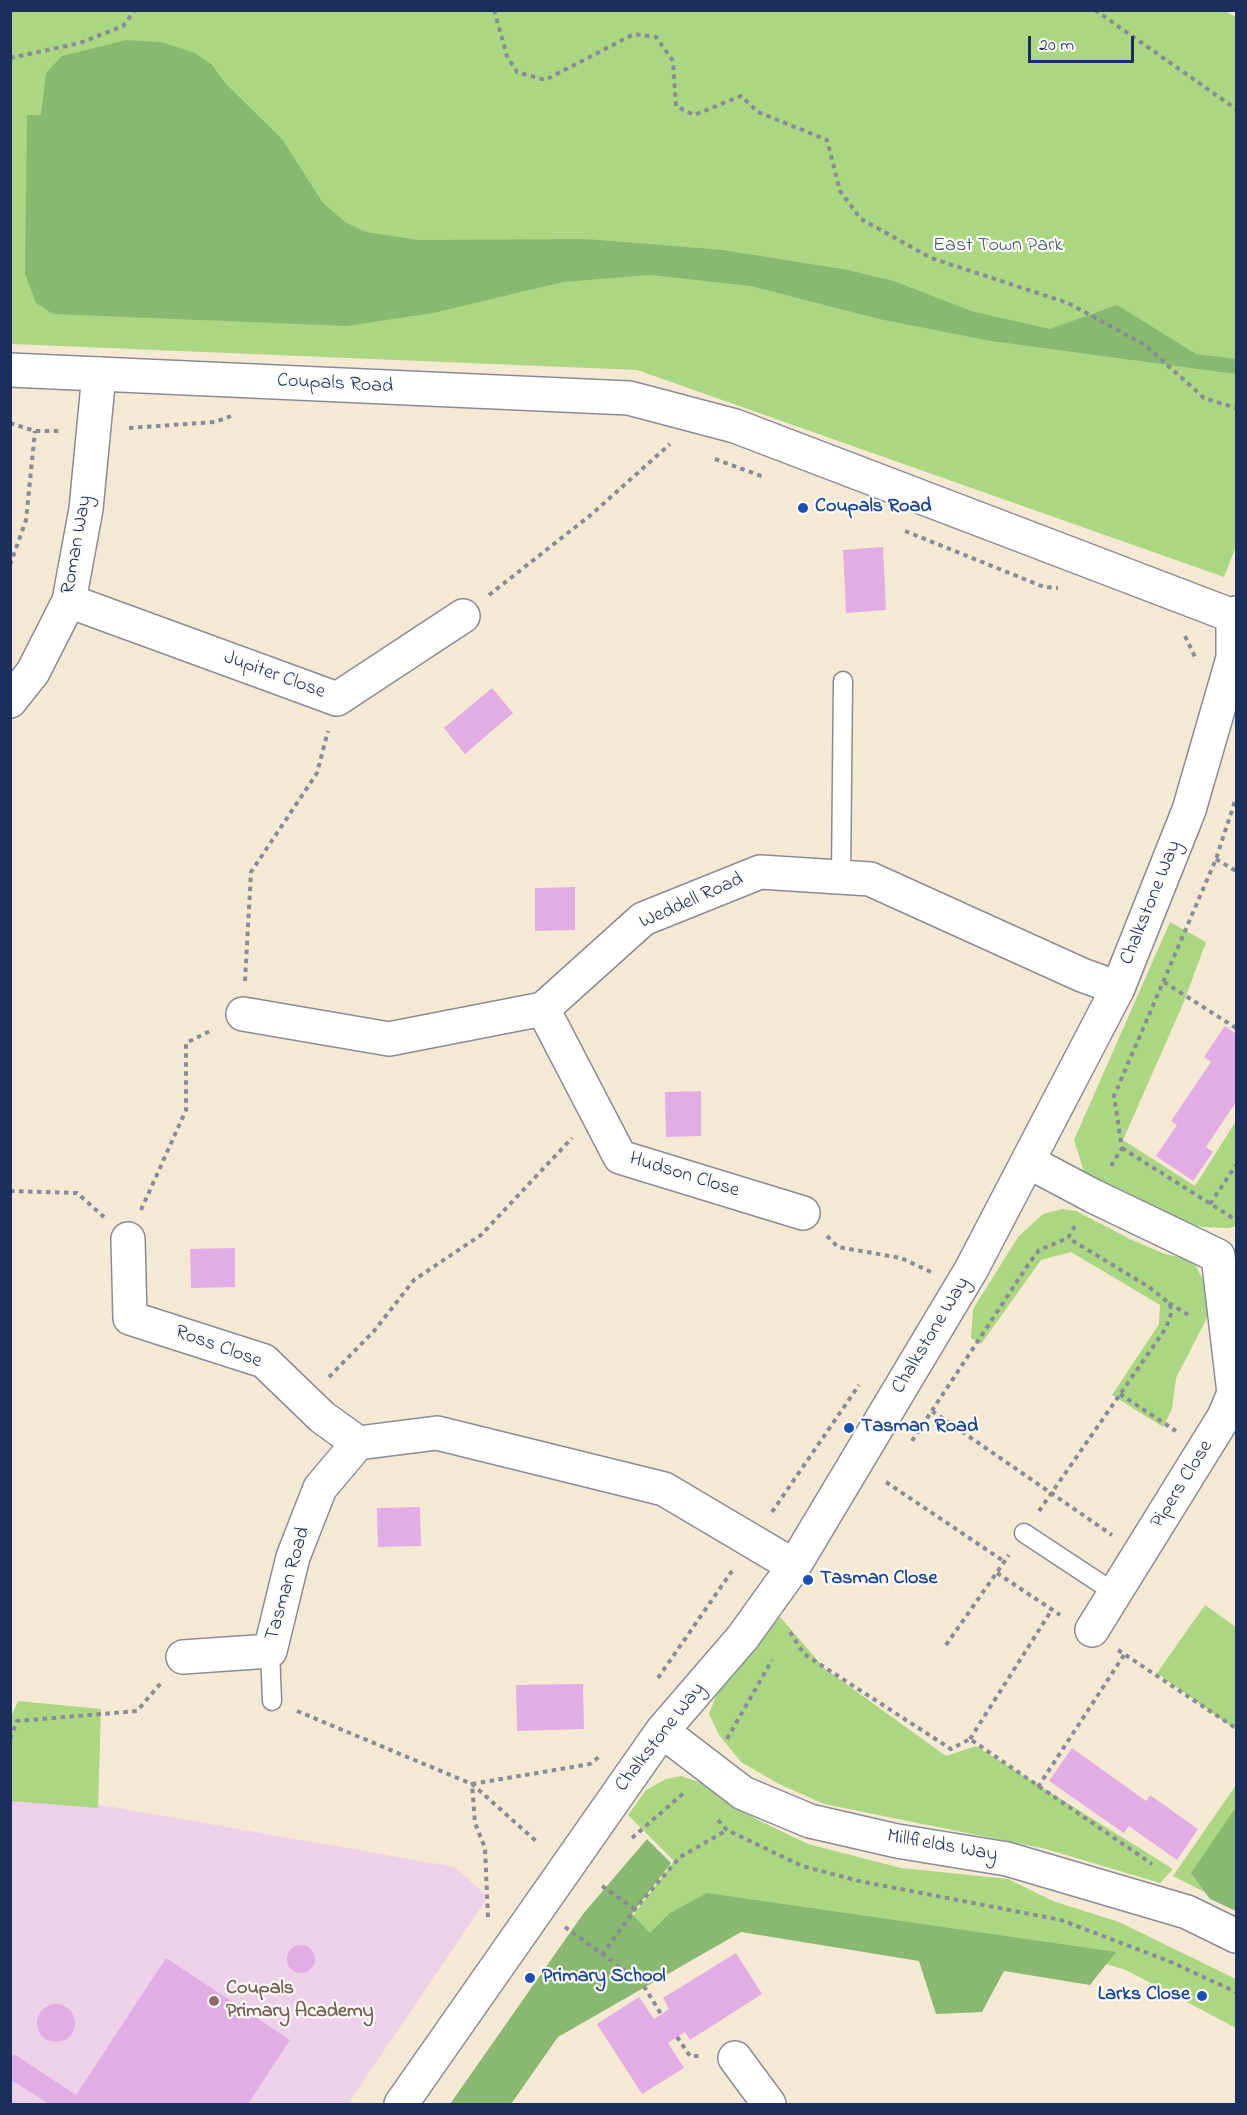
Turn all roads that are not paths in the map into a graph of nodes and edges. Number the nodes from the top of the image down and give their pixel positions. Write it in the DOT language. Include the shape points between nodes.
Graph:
graph roads {
  1 [pos="10,370"];
  2 [pos="99,374"];
  3 [pos="69,601"];
  4 [pos="1235,615"];
  5 [pos="463,616"];
  6 [pos="843,681"];
  7 [pos="10,701"];
  8 [pos="841,877"];
  9 [pos="1118,988"];
  10 [pos="543,1009"];
  11 [pos="243,1014"];
  12 [pos="1029,1162"];
  13 [pos="803,1212"];
  14 [pos="128,1239"];
  15 [pos="1227,1252"];
  16 [pos="1235,1394"];
  17 [pos="358,1443"];
  18 [pos="1024,1533"];
  19 [pos="794,1566"];
  20 [pos="1115,1593"];
  21 [pos="1092,1630"];
  22 [pos="270,1651"];
  23 [pos="183,1657"];
  24 [pos="272,1701"];
  25 [pos="662,1731"];
  26 [pos="1236,1936"];
  27 [pos="735,2058"];
  28 [pos="401,2104"];
  29 [pos="769,2104"];
  1 -- 2 [label="street, Coupals Road"];
  2 -- 3 [label="street, Roman Way" via="87,509"];
  2 -- 4 [label="street, Coupals Road" via="629,398 735,426"];
  3 -- 5 [label="street, Jupiter Close" via="337,699"];
  3 -- 7 [label="street, Roman Way" via="33,672"];
  4 -- 9 [label="street, Chalkstone Way" via="1233,658 1189,810"];
  6 -- 8 [label="lane"];
  8 -- 9 [label="street, Weddell Road" via="870,879"];
  8 -- 10 [label="street, Weddell Road" via="759,872 643,919"];
  9 -- 12 [label="street, Chalkstone Way"];
  10 -- 11 [label="street" via="389,1039"];
  10 -- 13 [label="street, Hudson Close" via="620,1156"];
  12 -- 15 [label="street, Pipers Close" via="1093,1196"];
  12 -- 19 [label="street, Chalkstone Way" via="971,1270"];
  14 -- 17 [label="street, Ross Close" via="130,1318 264,1361 321,1417"];
  15 -- 16 [label="street, Pipers Close"];
  16 -- 20 [label="street, Pipers Close"];
  17 -- 19 [label="street" via="437,1432 664,1489"];
  17 -- 22 [label="street, Tasman Road" via="320,1488 293,1557"];
  18 -- 20 [label="lane"];
  19 -- 25 [label="street, Chalkstone Way" via="743,1637"];
  20 -- 21 [label="street, Pipers Close"];
  22 -- 23 [label="street, Tasman Road"];
  22 -- 24 [label="lane"];
  25 -- 26 [label="street, Millfields Way" via="743,1793 810,1821 897,1841 1007,1859 1187,1912"];
  25 -- 28 [label="street, Chalkstone Way"];
  27 -- 29 [label="street"];
}
